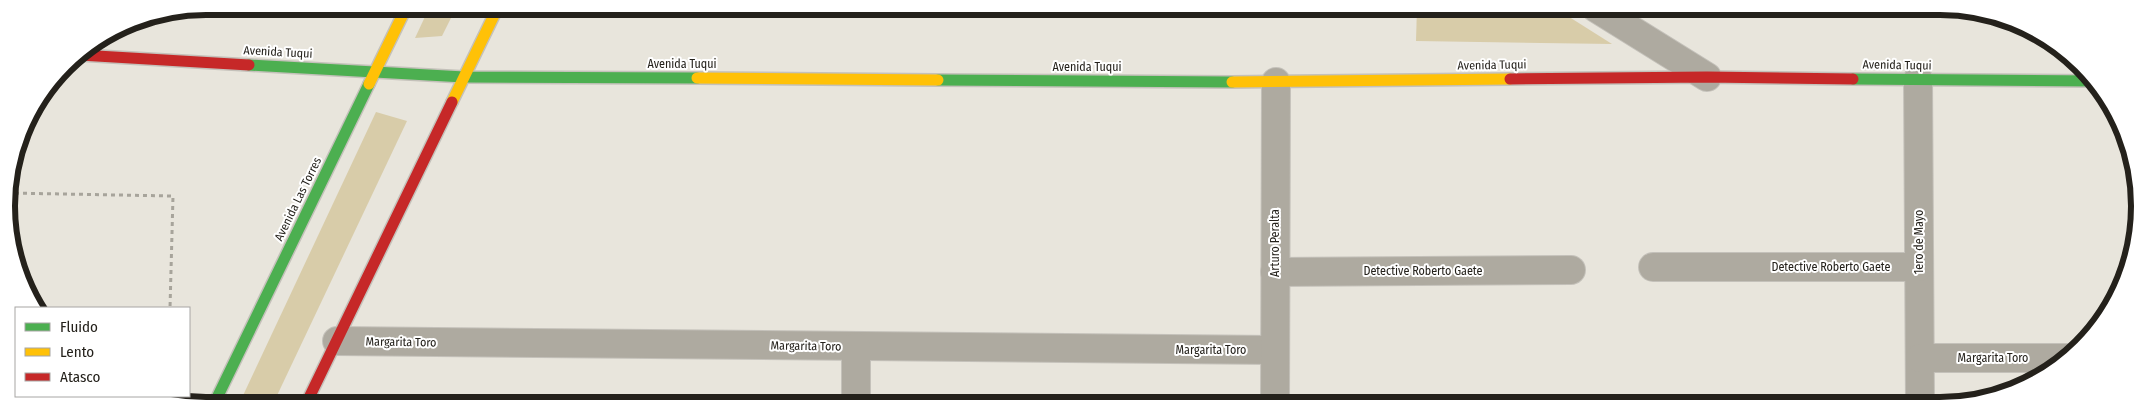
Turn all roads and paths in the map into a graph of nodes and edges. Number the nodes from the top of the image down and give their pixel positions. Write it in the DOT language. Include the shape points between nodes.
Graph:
graph roads {
  1 [pos="403,15"];
  2 [pos="494,15"];
  3 [pos="1607,15"];
  4 [pos="88,55"];
  5 [pos="375,72"];
  6 [pos="464,77"];
  7 [pos="1707,77"];
  8 [pos="1918,79"];
  9 [pos="2085,81"];
  10 [pos="1276,82"];
  11 [pos="15,193"];
  12 [pos="1653,267"];
  13 [pos="1919,267"];
  14 [pos="1571,270"];
  15 [pos="1275,272"];
  16 [pos="170,307"];
  17 [pos="336,341"];
  18 [pos="856,347"];
  19 [pos="1275,350"];
  20 [pos="1920,358"];
  21 [pos="2056,358"];
  22 [pos="217,397"];
  23 [pos="309,397"];
  24 [pos="856,397"];
  25 [pos="1275,397"];
  26 [pos="1920,397"];
  1 -- 5 [label="street, Avenida Las Torres"];
  2 -- 6 [label="street"];
  3 -- 7 [label="street"];
  4 -- 5 [label="street, Avenida Tuqui"];
  5 -- 6 [label="street, Avenida Tuqui"];
  5 -- 22 [label="street, Avenida Las Torres"];
  6 -- 10 [label="street, Avenida Tuqui"];
  6 -- 17 [label="street"];
  7 -- 8 [label="street, Avenida Tuqui"];
  7 -- 10 [label="street, Avenida Tuqui"];
  8 -- 9 [label="street, Avenida Tuqui"];
  8 -- 13 [label="street, 1ero de Mayo"];
  10 -- 15 [label="street, Arturo Peralta"];
  11 -- 16 [label="path" via="173,196"];
  12 -- 13 [label="street, Detective Roberto Gaete"];
  13 -- 20 [label="street, 1ero de Mayo"];
  14 -- 15 [label="street, Detective Roberto Gaete"];
  15 -- 19 [label="street, Arturo Peralta"];
  17 -- 18 [label="street, Margarita Toro"];
  17 -- 23 [label="street"];
  18 -- 19 [label="street, Margarita Toro"];
  18 -- 24 [label="street"];
  19 -- 25 [label="street, Arturo Peralta"];
  20 -- 21 [label="street, Margarita Toro"];
  20 -- 26 [label="street, 1ero de Mayo"];
}
